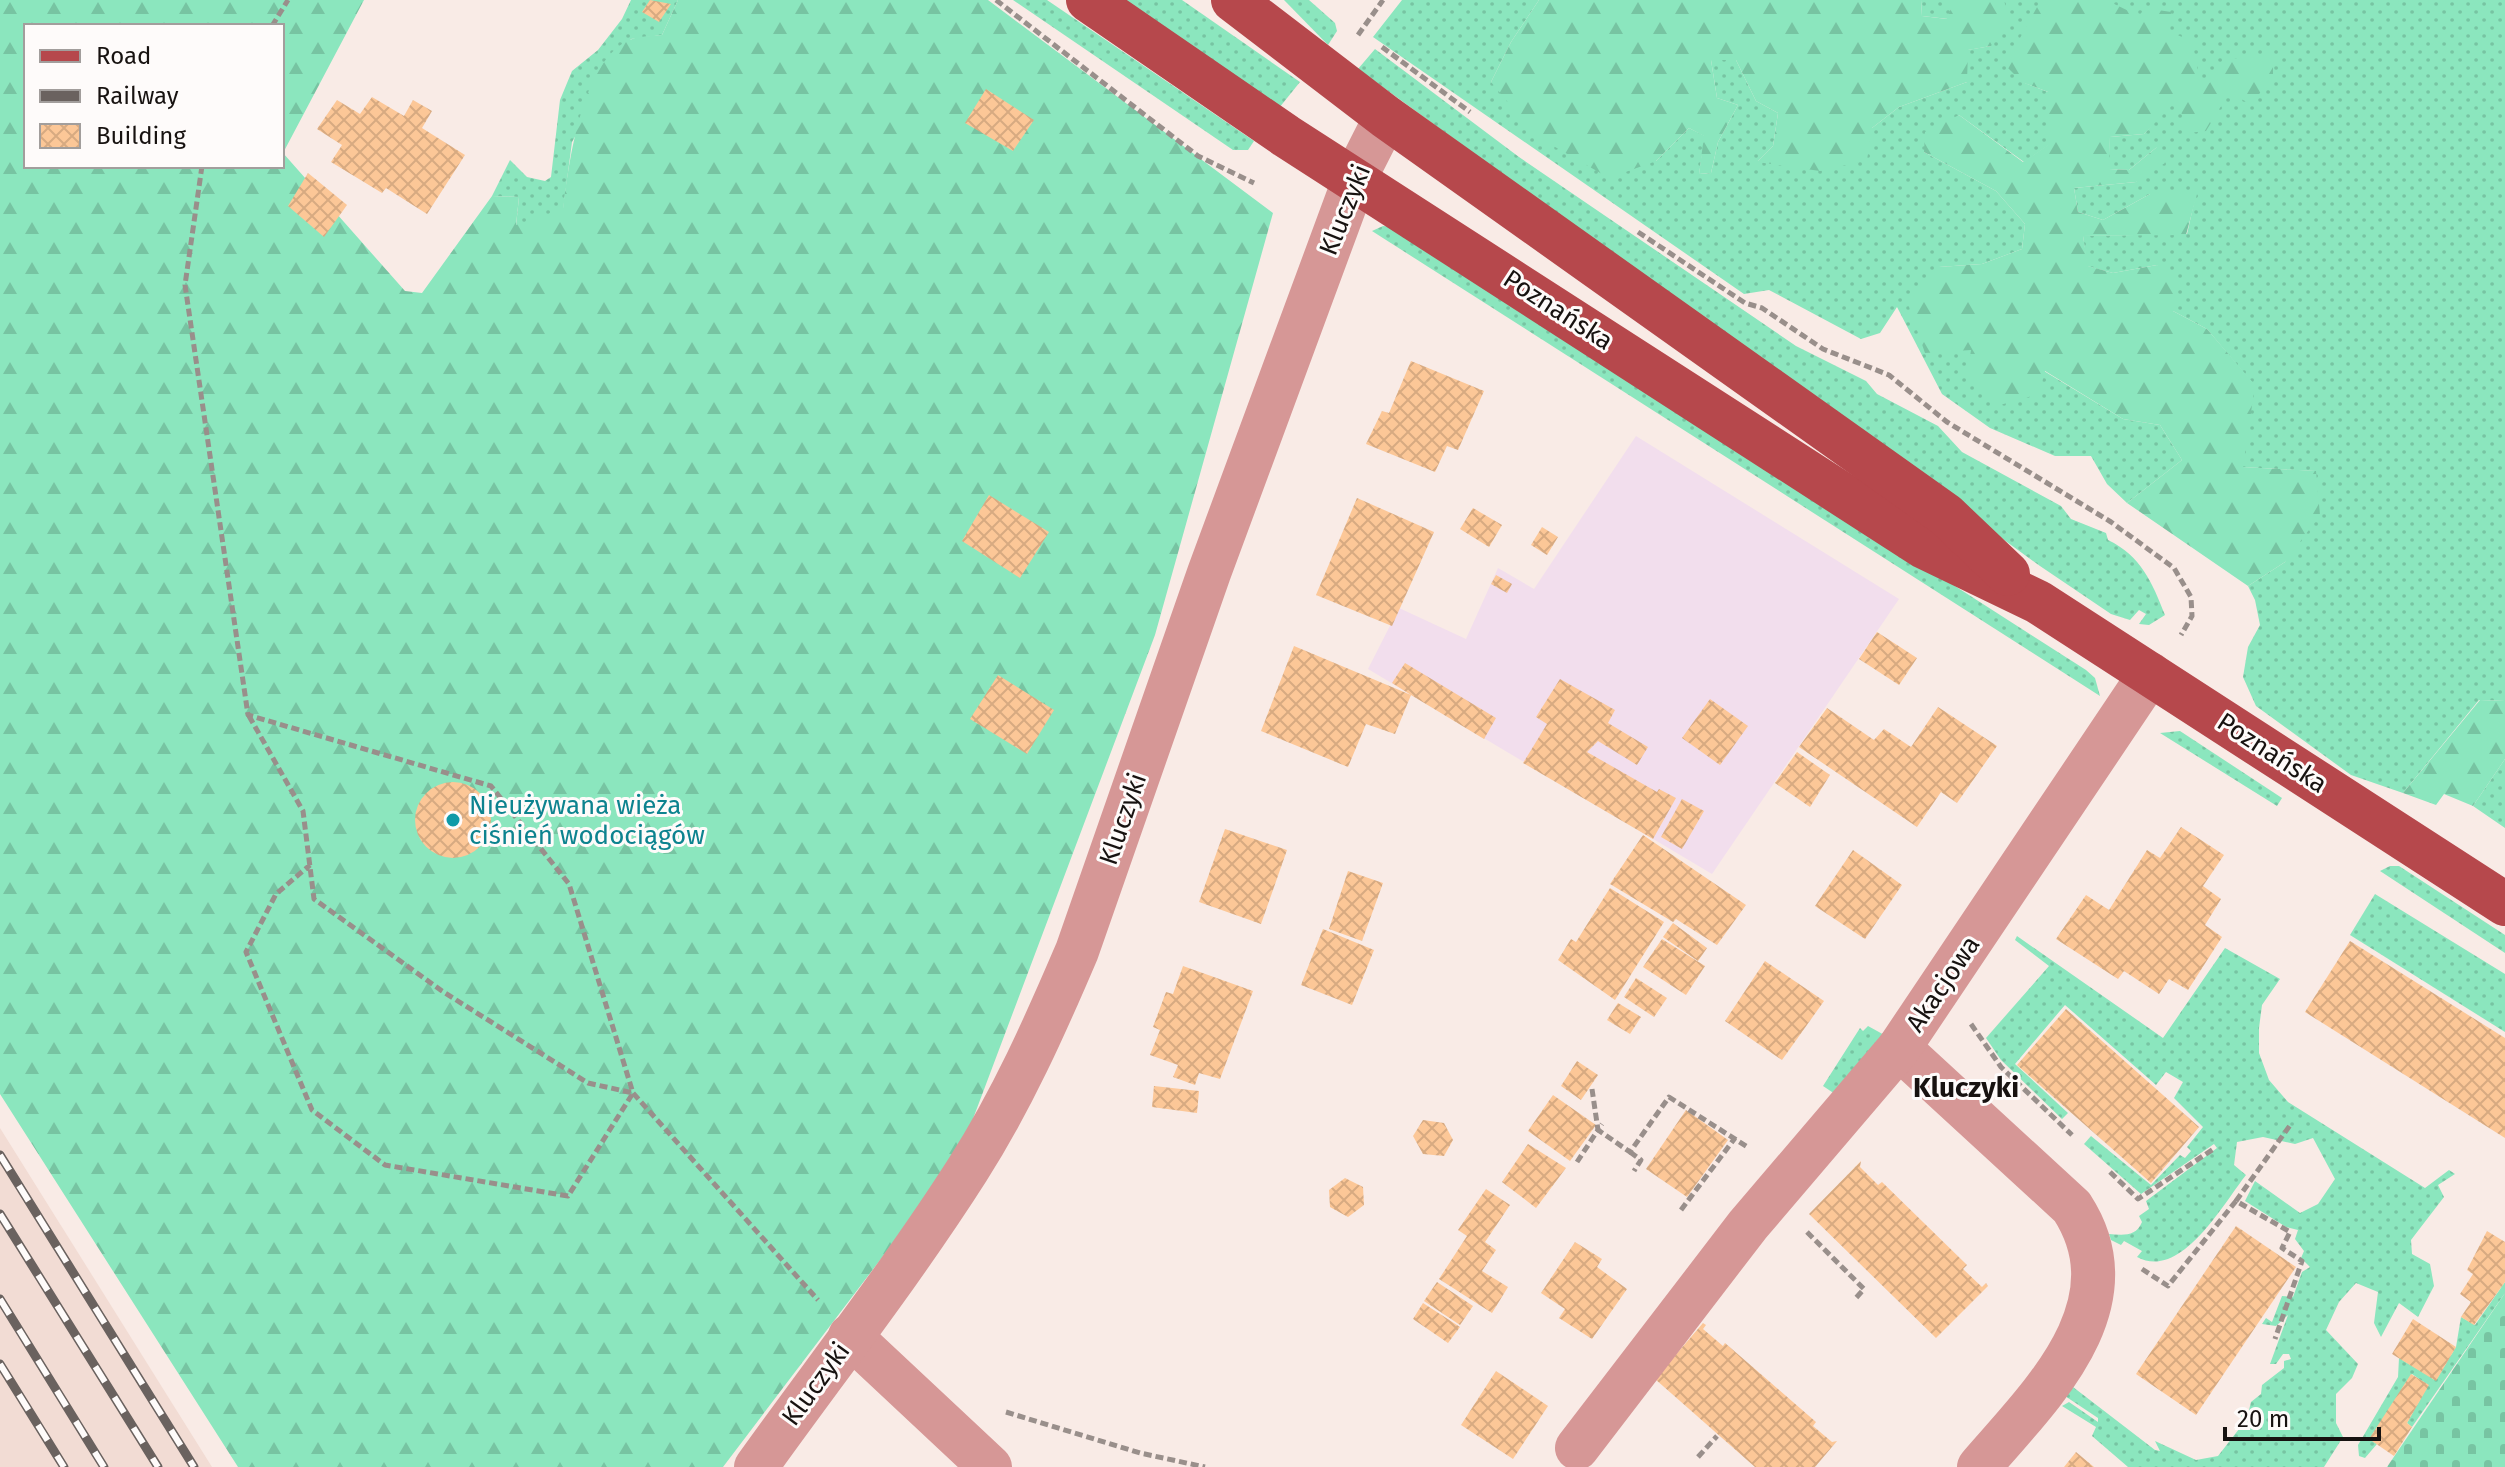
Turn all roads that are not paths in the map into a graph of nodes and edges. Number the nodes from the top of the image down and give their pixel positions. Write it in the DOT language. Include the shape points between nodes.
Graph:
graph roads {
  1 [pos="1088,0"];
  2 [pos="1233,0"];
  3 [pos="1386,117"];
  4 [pos="1355,178"];
  5 [pos="2038,602"];
  6 [pos="2154,676"];
  7 [pos="2505,904"];
  8 [pos="1899,1048"];
  9 [pos="850,1336"];
  10 [pos="1577,1448"];
  11 [pos="756,1467"];
  12 [pos="990,1467"];
  13 [pos="1979,1467"];
  1 -- 4 [label="main road, Poznańska"];
  2 -- 3 [label="main road, Poznańska"];
  3 -- 4 [label="street, Kluczyki"];
  3 -- 5 [label="main road, Poznańska" via="1946,515"];
  4 -- 5 [label="main road, Poznańska" via="1924,547"];
  4 -- 9 [label="street, Kluczyki" via="1054,1006 968,1169"];
  5 -- 6 [label="main road, Poznańska"];
  6 -- 7 [label="main road, Poznańska"];
  6 -- 8 [label="street, Akacjowa"];
  8 -- 10 [label="street" via="1748,1225"];
  8 -- 13 [label="street, Akacjowa" via="2072,1207 2094,1265 2080,1334"];
  9 -- 11 [label="street, Kluczyki"];
  9 -- 12 [label="street"];
}
